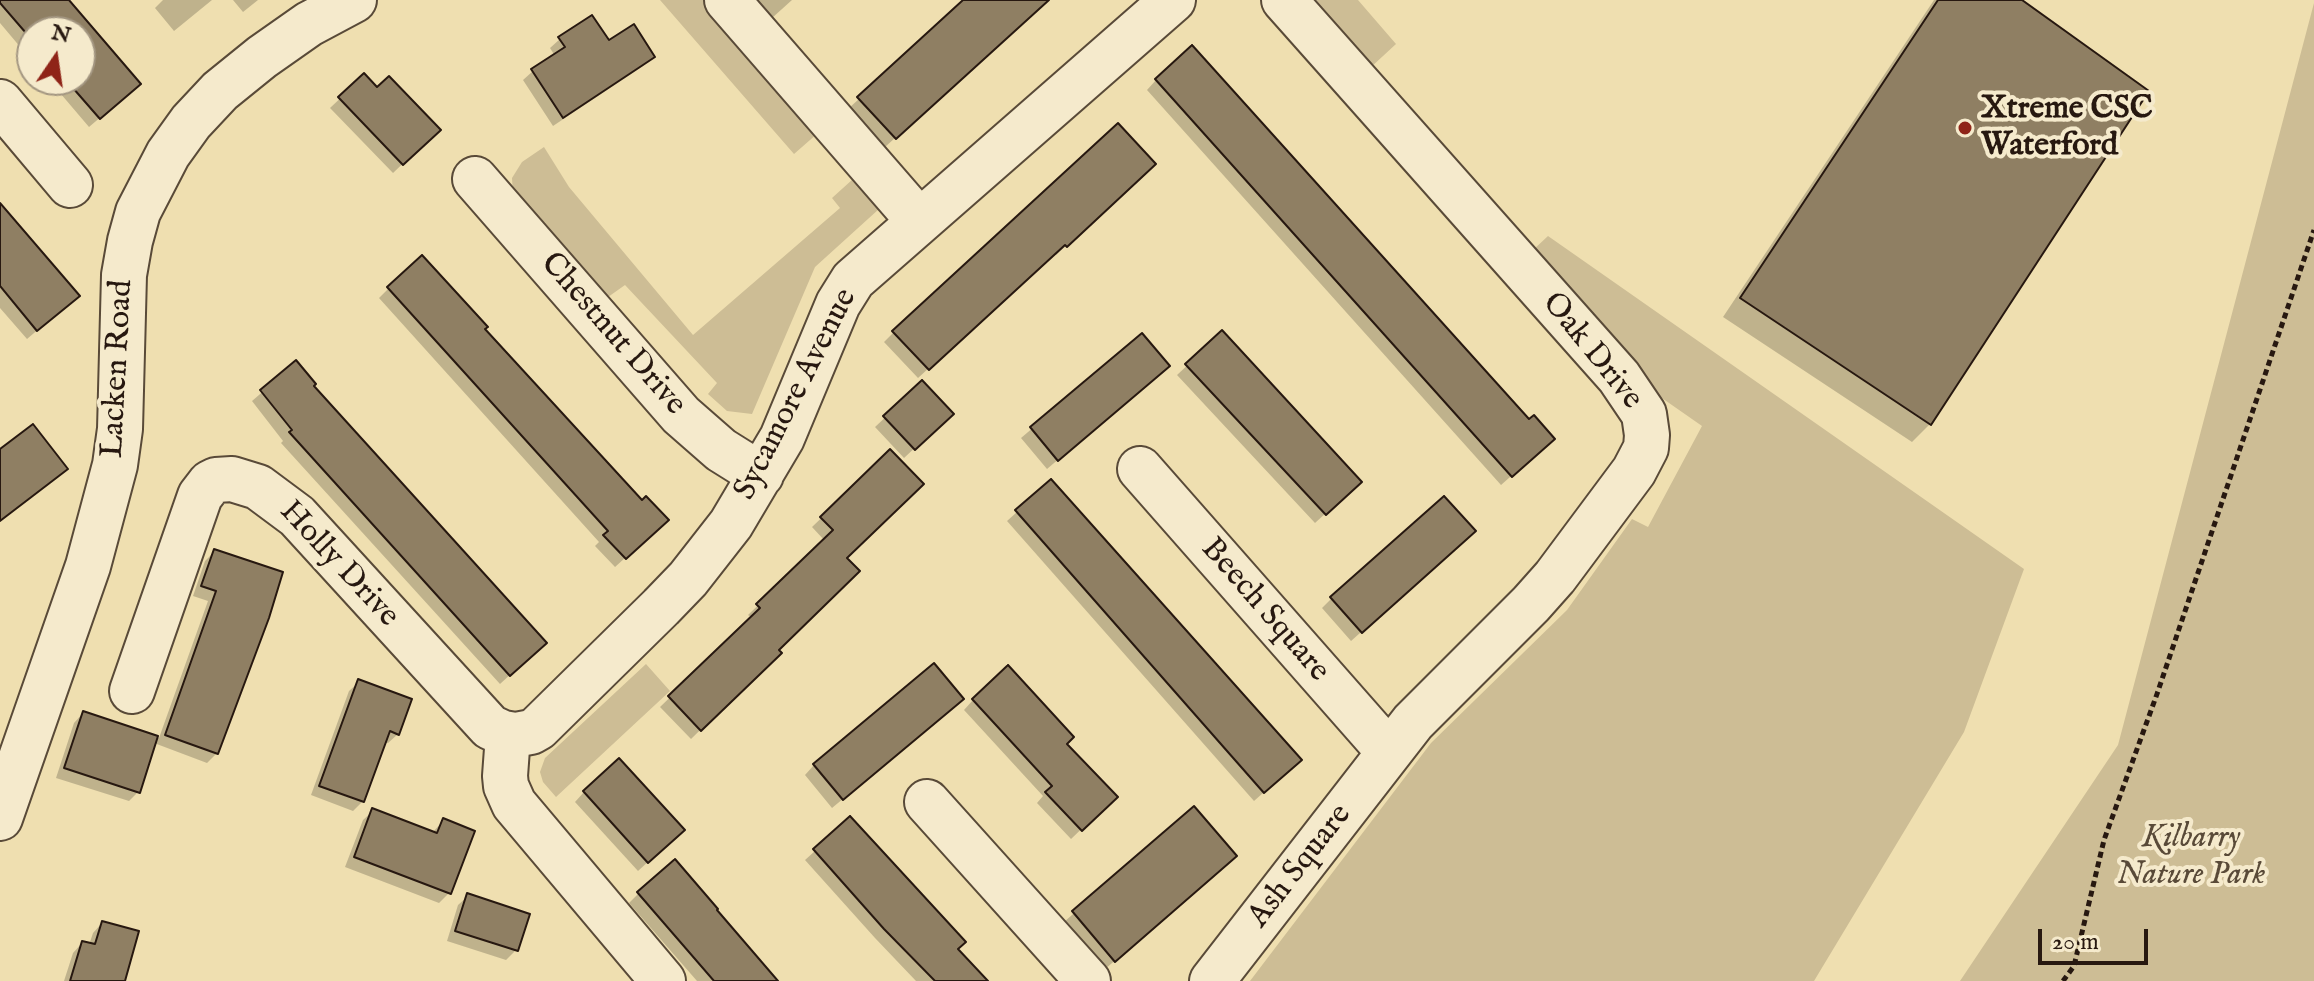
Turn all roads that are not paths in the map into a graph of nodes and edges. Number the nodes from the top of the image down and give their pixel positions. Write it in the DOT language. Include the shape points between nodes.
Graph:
graph roads {
  1 [pos="354,0"];
  2 [pos="727,0"];
  3 [pos="1173,0"];
  4 [pos="1284,0"];
  5 [pos="0,102"];
  6 [pos="475,179"];
  7 [pos="70,185"];
  8 [pos="919,221"];
  9 [pos="1140,469"];
  10 [pos="761,475"];
  11 [pos="132,691"];
  12 [pos="508,735"];
  13 [pos="1389,752"];
  14 [pos="927,802"];
  15 [pos="0,818"];
  16 [pos="663,981"];
  17 [pos="1088,981"];
  18 [pos="1212,981"];
  1 -- 15 [label="street, Lacken Road" via="309,24 220,91 168,154 138,212 124,275 115,465 88,566"];
  2 -- 8 [label="street"];
  3 -- 8 [label="street, Sycamore Avenue"];
  4 -- 13 [label="street, Oak Drive" via="1619,377 1647,425 1646,448 1634,471 1550,583"];
  5 -- 7 [label="street"];
  6 -- 10 [label="street, Chestnut Drive" via="681,415"];
  8 -- 10 [label="street, Sycamore Avenue" via="843,294 791,419"];
  9 -- 13 [label="street, Beech Square"];
  10 -- 12 [label="street, Sycamore Avenue" via="716,544 661,607 545,722 531,732"];
  11 -- 12 [label="street, Holly Drive" via="200,496 210,483 232,479 258,487 287,507 476,715"];
  12 -- 16 [label="street" via="505,776 514,804"];
  13 -- 18 [label="street, Ash Square"];
  14 -- 17 [label="street"];
}
